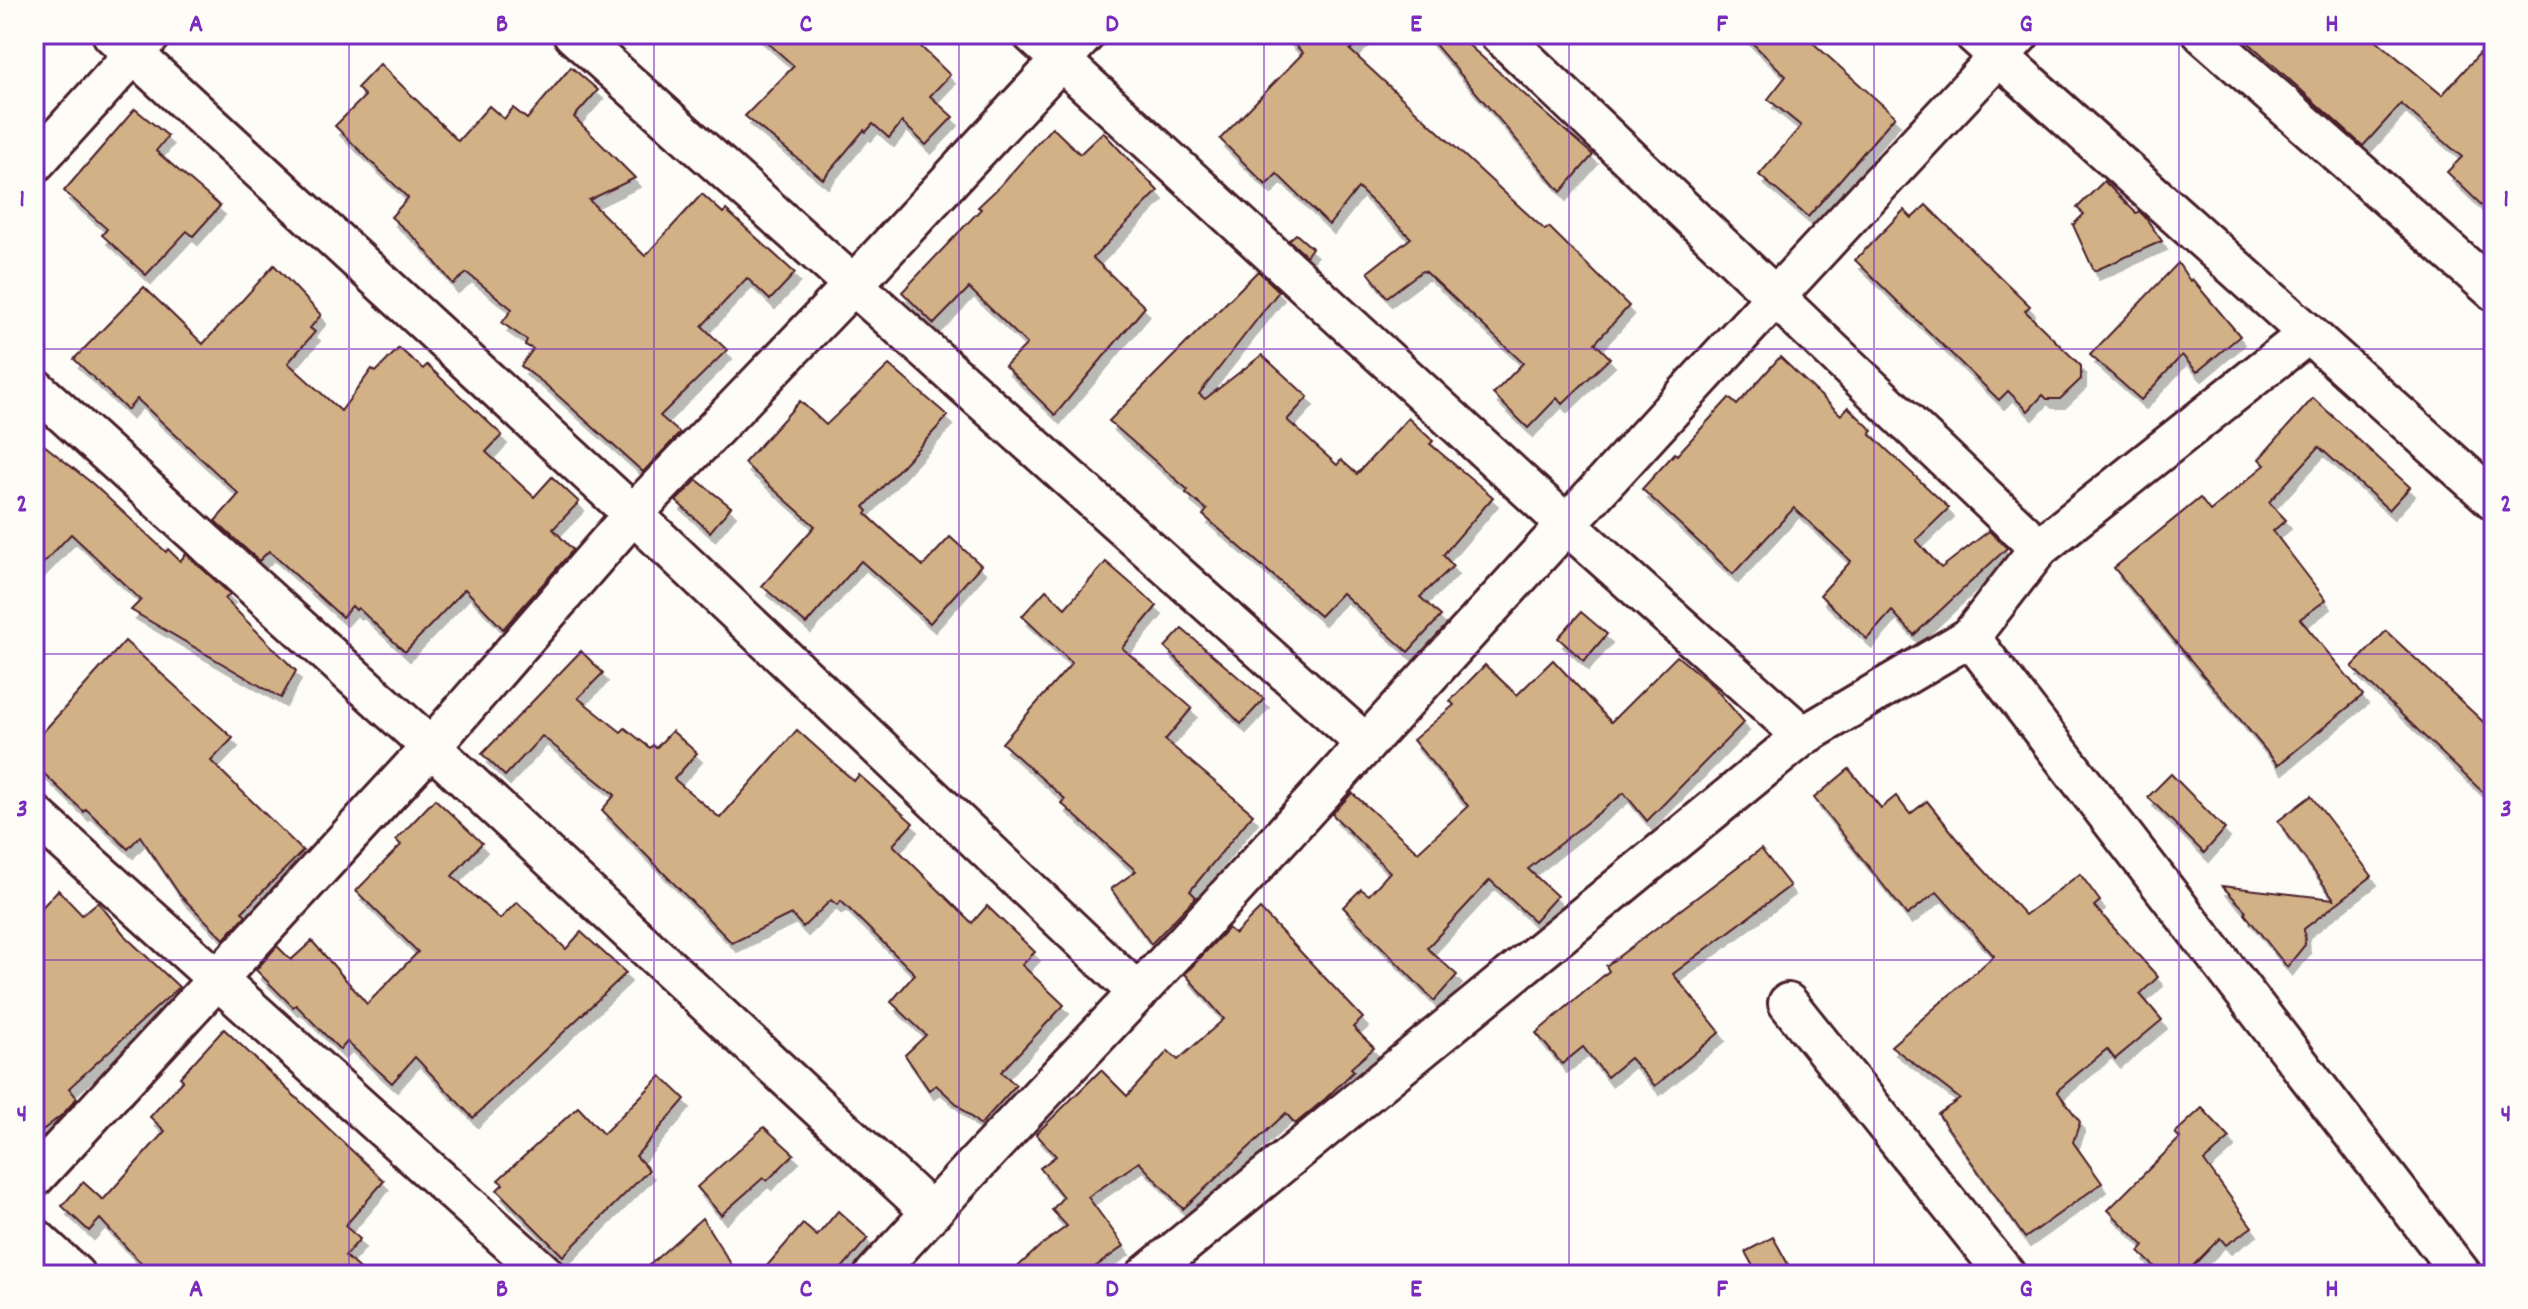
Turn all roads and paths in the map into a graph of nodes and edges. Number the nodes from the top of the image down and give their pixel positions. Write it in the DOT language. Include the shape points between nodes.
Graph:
graph roads {
  1 [pos="573,34"];
  2 [pos="1032,34"];
  3 [pos="1499,34"];
  4 [pos="2203,34"];
  5 [pos="133,41"];
  6 [pos="1998,42"];
  7 [pos="1073,47"];
  8 [pos="34,164"];
  9 [pos="853,285"];
  10 [pos="2494,291"];
  11 [pos="1776,296"];
  12 [pos="2308,334"];
  13 [pos="34,387"];
  14 [pos="2494,500"];
  15 [pos="633,514"];
  16 [pos="1567,525"];
  17 [pos="2039,548"];
  18 [pos="1970,637"];
  19 [pos="1803,736"];
  20 [pos="1366,744"];
  21 [pos="431,747"];
  22 [pos="34,814"];
  23 [pos="219,978"];
  24 [pos="1138,993"];
  25 [pos="1788,1003"];
  26 [pos="34,1178"];
  27 [pos="930,1211"];
  28 [pos="34,1237"];
  29 [pos="75,1275"];
  30 [pos="546,1275"];
  31 [pos="874,1275"];
  32 [pos="1146,1275"];
  33 [pos="2006,1275"];
  34 [pos="2462,1275"];
  1 -- 9 [label="street"];
  2 -- 7 [label="street"];
  3 -- 11 [label="street"];
  4 -- 10 [label="street"];
  5 -- 8 [label="street"];
  5 -- 15 [label="street"];
  6 -- 11 [label="street"];
  6 -- 12 [label="street"];
  7 -- 9 [label="street"];
  7 -- 16 [label="street"];
  9 -- 15 [label="street"];
  9 -- 20 [label="street"];
  11 -- 16 [label="street"];
  11 -- 17 [label="street"];
  12 -- 14 [label="street"];
  12 -- 17 [label="street"];
  13 -- 21 [label="street"];
  15 -- 21 [label="street"];
  15 -- 24 [label="street"];
  16 -- 19 [label="street"];
  16 -- 20 [label="street"];
  17 -- 18 [label="street"];
  18 -- 19 [label="street"];
  18 -- 34 [label="street"];
  19 -- 32 [label="street"];
  20 -- 24 [label="street"];
  21 -- 23 [label="street"];
  21 -- 27 [label="street"];
  22 -- 23 [label="street"];
  23 -- 26 [label="street"];
  23 -- 30 [label="street"];
  24 -- 27 [label="street"];
  25 -- 33 [label="street"];
  27 -- 31 [label="street"];
  28 -- 29 [label="street"];
}
